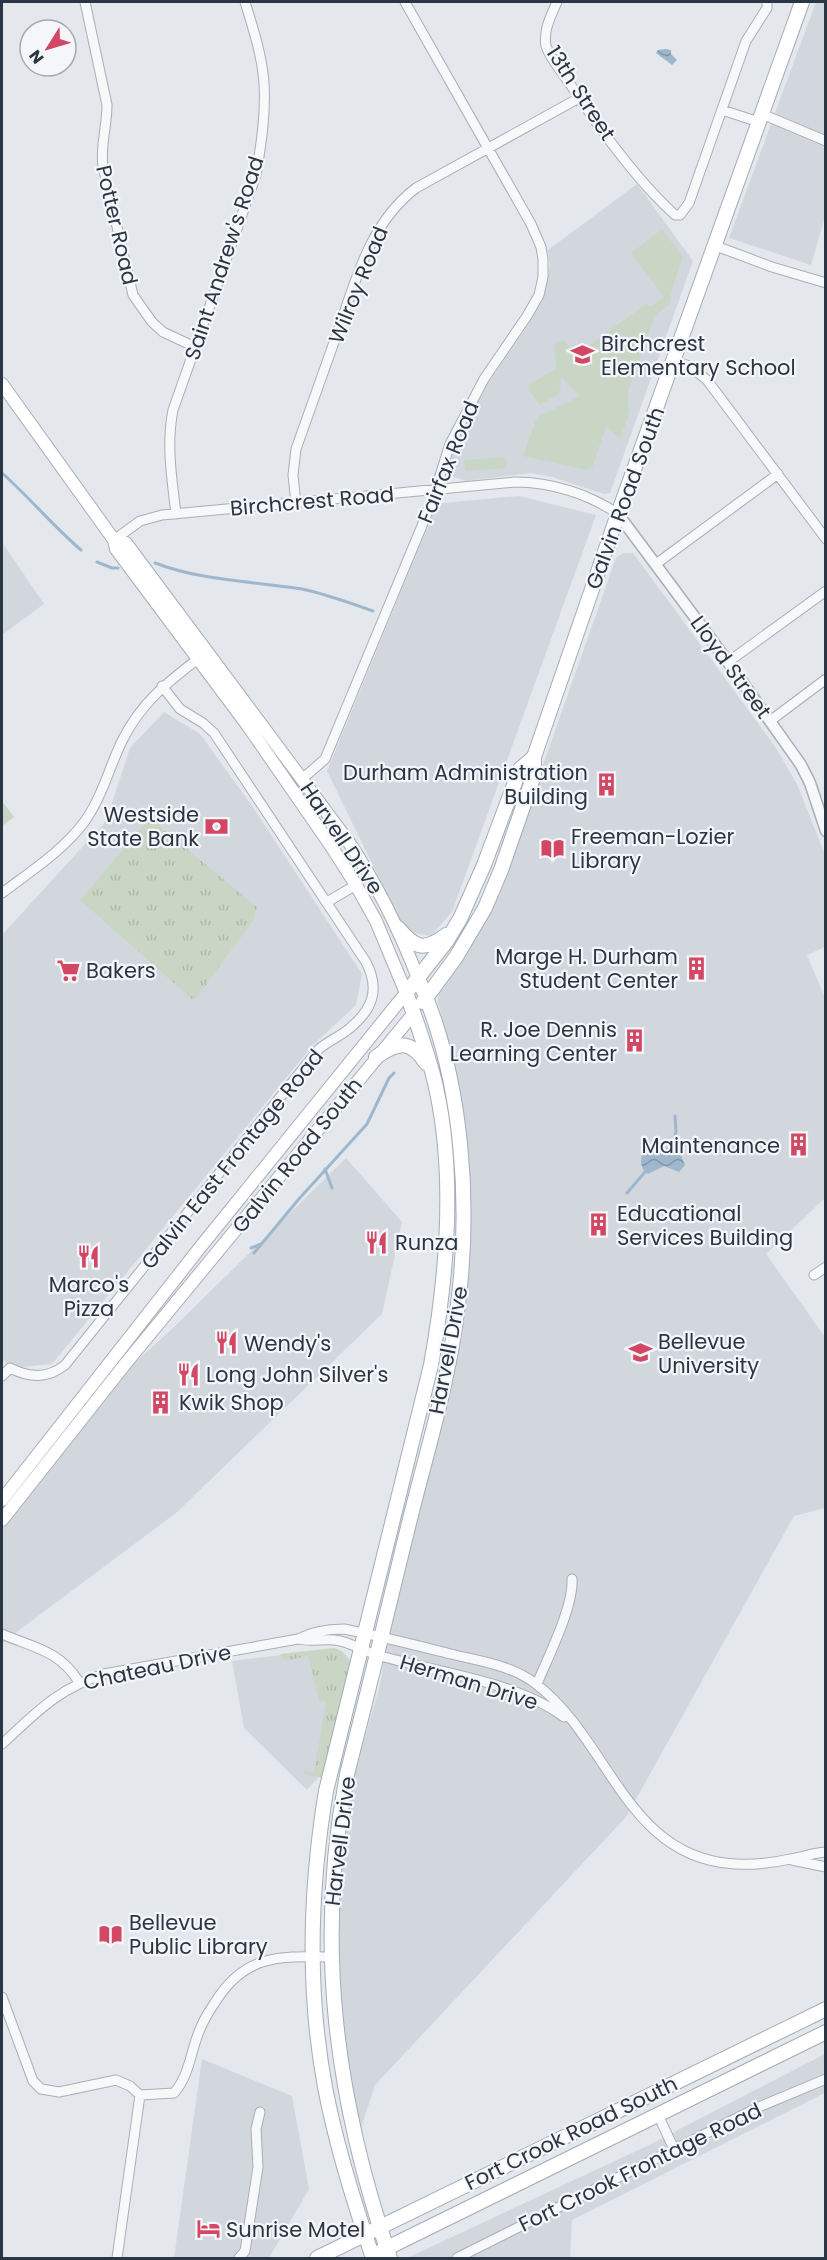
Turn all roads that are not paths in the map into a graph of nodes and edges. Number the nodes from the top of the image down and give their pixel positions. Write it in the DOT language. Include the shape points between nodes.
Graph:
graph roads {
  1 [pos="85,2"];
  2 [pos="245,2"];
  3 [pos="405,2"];
  4 [pos="557,2"];
  5 [pos="767,2"];
  6 [pos="802,2"];
  7 [pos="579,98"];
  8 [pos="722,110"];
  9 [pos="760,118"];
  10 [pos="825,141"];
  11 [pos="488,148"];
  12 [pos="716,246"];
  13 [pos="825,283"];
  14 [pos="195,347"];
  15 [pos="674,360"];
  16 [pos="2,384"];
  17 [pos="778,474"];
  18 [pos="436,489"];
  19 [pos="296,504"];
  20 [pos="176,514"];
  21 [pos="618,514"];
  22 [pos="825,539"];
  23 [pos="114,540"];
  24 [pos="656,564"];
  25 [pos="825,591"];
  26 [pos="203,655"];
  27 [pos="728,662"];
  28 [pos="825,679"];
  29 [pos="162,686"];
  30 [pos="770,721"];
  31 [pos="534,757"];
  32 [pos="302,779"];
  33 [pos="825,831"];
  34 [pos="356,885"];
  35 [pos="2,893"];
  36 [pos="327,903"];
  37 [pos="398,928"];
  38 [pos="453,931"];
  39 [pos="418,978"];
  40 [pos="406,993"];
  41 [pos="427,997"];
  42 [pos="414,1012"];
  43 [pos="376,1057"];
  44 [pos="432,1071"];
  45 [pos="825,1267"];
  46 [pos="814,1275"];
  47 [pos="2,1376"];
  48 [pos="2,1500"];
  49 [pos="2,1520"];
  50 [pos="572,1579"];
  51 [pos="363,1633"];
  52 [pos="2,1634"];
  53 [pos="381,1637"];
  54 [pos="298,1639"];
  55 [pos="360,1650"];
  56 [pos="377,1655"];
  57 [pos="79,1682"];
  58 [pos="537,1684"];
  59 [pos="573,1723"];
  60 [pos="2,1744"];
  61 [pos="825,1852"];
  62 [pos="789,1860"];
  63 [pos="825,1867"];
  64 [pos="313,1956"];
  65 [pos="331,1957"];
  66 [pos="2,1997"];
  67 [pos="825,2009"];
  68 [pos="825,2032"];
  69 [pos="825,2079"];
  70 [pos="140,2095"];
  71 [pos="260,2112"];
  72 [pos="658,2115"];
  73 [pos="674,2149"];
  74 [pos="380,2227"];
  75 [pos="365,2235"];
  76 [pos="389,2253"];
  77 [pos="370,2258"];
  78 [pos="117,2259"];
  79 [pos="239,2259"];
  80 [pos="317,2259"];
  81 [pos="457,2259"];
  1 -- 14 [label="street, Potter Road" via="108,105 101,149 103,167 133,295 163,332"];
  2 -- 14 [label="street, Saint Andrew's Road" via="258,44 264,84 263,135 256,176"];
  3 -- 11 [label="street, Fairfax Road"];
  4 -- 7 [label="street, 13th Street" via="545,35 547,48"];
  5 -- 8 [label="street" via="746,40"];
  6 -- 9 [label="main road, Galvin Road South"];
  7 -- 8 [label="street, 13th Street" via="659,201 675,215 680,215 689,203"];
  7 -- 11 [label="street, Wilroy Road"];
  8 -- 9 [label="street"];
  9 -- 10 [label="street"];
  9 -- 12 [label="main road, Galvin Road South"];
  11 -- 18 [label="street, Fairfax Road" via="536,235 543,277 534,304 472,400 450,444"];
  11 -- 19 [label="street, Wilroy Road" via="407,195 373,238 296,449"];
  12 -- 13 [label="street"];
  12 -- 15 [label="main road, Galvin Road South"];
  14 -- 20 [label="street, Saint Andrew's Road" via="170,428"];
  15 -- 17 [label="street" via="707,380"];
  15 -- 21 [label="main road, Galvin Road South"];
  16 -- 23 [label="main road, Harvell Drive"];
  17 -- 22 [label="street"];
  17 -- 24 [label="street"];
  18 -- 19 [label="street, Birchcrest Road"];
  18 -- 21 [label="street, Birchcrest Road" via="533,482 588,498"];
  18 -- 32 [label="street, Fairfax Road" via="325,759"];
  19 -- 20 [label="street, Birchcrest Road"];
  20 -- 23 [label="street, Birchcrest Road" via="140,521"];
  21 -- 24 [label="street, Lloyd Street"];
  21 -- 31 [label="main road, Galvin Road South"];
  23 -- 26 [label="main road, Harvell Drive" via="116,549"];
  24 -- 27 [label="street, Lloyd Street"];
  25 -- 27 [label="street"];
  26 -- 29 [label="street"];
  26 -- 32 [label="main road, Harvell Drive"];
  26 -- 34 [label="main road, Harvell Drive"];
  27 -- 30 [label="street, Lloyd Street"];
  28 -- 30 [label="street"];
  29 -- 35 [label="street" via="132,722 98,798 78,829"];
  29 -- 36 [label="street, Galvin East Frontage Road" via="180,709 214,733"];
  30 -- 33 [label="street, Lloyd Street" via="801,765"];
  31 -- 38 [label="main road, Galvin Road South" via="520,769 477,884"];
  31 -- 41 [label="main road, Galvin Road South" via="534,775 489,899 456,957"];
  32 -- 37 [label="main road, Harvell Drive" via="370,873"];
  34 -- 36 [label="street"];
  34 -- 40 [label="main road, Harvell Drive" via="376,921"];
  36 -- 47 [label="street, Galvin East Frontage Road" via="371,972 374,987 369,1005 349,1030 319,1049 65,1365 54,1373 36,1377 10,1368"];
  37 -- 38 [label="main road" via="412,944 425,946"];
  37 -- 39 [label="main road, Harvell Drive"];
  38 -- 39 [label="main road, Galvin Road South"];
  39 -- 40 [label="main road, Galvin Road South"];
  39 -- 41 [label="main road, Harvell Drive"];
  40 -- 42 [label="main road, Harvell Drive"];
  40 -- 48 [label="main road, Galvin Road South"];
  41 -- 42 [label="main road, Galvin Road South"];
  41 -- 53 [label="main road, Harvell Drive" via="448,1064 455,1104 464,1207 462,1279 448,1369"];
  42 -- 43 [label="main road, Galvin Road South"];
  42 -- 44 [label="main road, Harvell Drive"];
  43 -- 44 [label="main road" via="396,1045 408,1046 421,1054"];
  43 -- 49 [label="main road, Galvin Road South"];
  44 -- 51 [label="main road, Harvell Drive" via="442,1133 447,1210 439,1322"];
  45 -- 46 [label="street"];
  50 -- 58 [label="street" via="568,1606"];
  51 -- 53 [label="street, Herman Drive"];
  51 -- 54 [label="street, Chateau Drive" via="321,1630"];
  51 -- 55 [label="main road, Harvell Drive"];
  52 -- 57 [label="street" via="49,1652 70,1667"];
  53 -- 56 [label="main road, Harvell Drive"];
  53 -- 58 [label="street, Herman Drive" via="499,1665"];
  54 -- 55 [label="street, Chateau Drive" via="335,1640"];
  54 -- 57 [label="street, Chateau Drive" via="104,1674"];
  55 -- 56 [label="street, Herman Drive"];
  55 -- 64 [label="main road, Harvell Drive" via="321,1823"];
  56 -- 59 [label="street, Herman Drive" via="504,1689 554,1709"];
  56 -- 65 [label="main road, Harvell Drive" via="337,1827"];
  57 -- 60 [label="street, Chateau Drive" via="54,1697"];
  58 -- 59 [label="street, Herman Drive"];
  59 -- 62 [label="street, Herman Drive" via="642,1817 676,1847 720,1862"];
  61 -- 62 [label="street, Herman Drive"];
  62 -- 63 [label="street, Herman Drive"];
  64 -- 65 [label="street"];
  64 -- 70 [label="street" via="265,1960 235,1976 220,1993 198,2033 183,2082 174,2092"];
  64 -- 75 [label="main road, Harvell Drive" via="325,2085 340,2153"];
  65 -- 74 [label="main road, Harvell Drive" via="340,2064"];
  66 -- 70 [label="street" via="33,2081 41,2089 59,2092 116,2080"];
  67 -- 74 [label="main road, Fort Crook Road South"];
  68 -- 72 [label="main road, Fort Crook Road South"];
  69 -- 73 [label="street, Fort Crook Frontage Road"];
  70 -- 78 [label="street"];
  71 -- 79 [label="street" via="256,2129 258,2167 245,2251"];
  72 -- 73 [label="street"];
  72 -- 76 [label="main road, Fort Crook Road South"];
  73 -- 81 [label="street, Fort Crook Frontage Road"];
  74 -- 75 [label="main road, Fort Crook Road South"];
  74 -- 76 [label="main road, Harvell Drive"];
  75 -- 77 [label="main road, Harvell Drive"];
  75 -- 80 [label="main road, Fort Crook Road South"];
  76 -- 77 [label="main road, Fort Crook Road South"];
}
